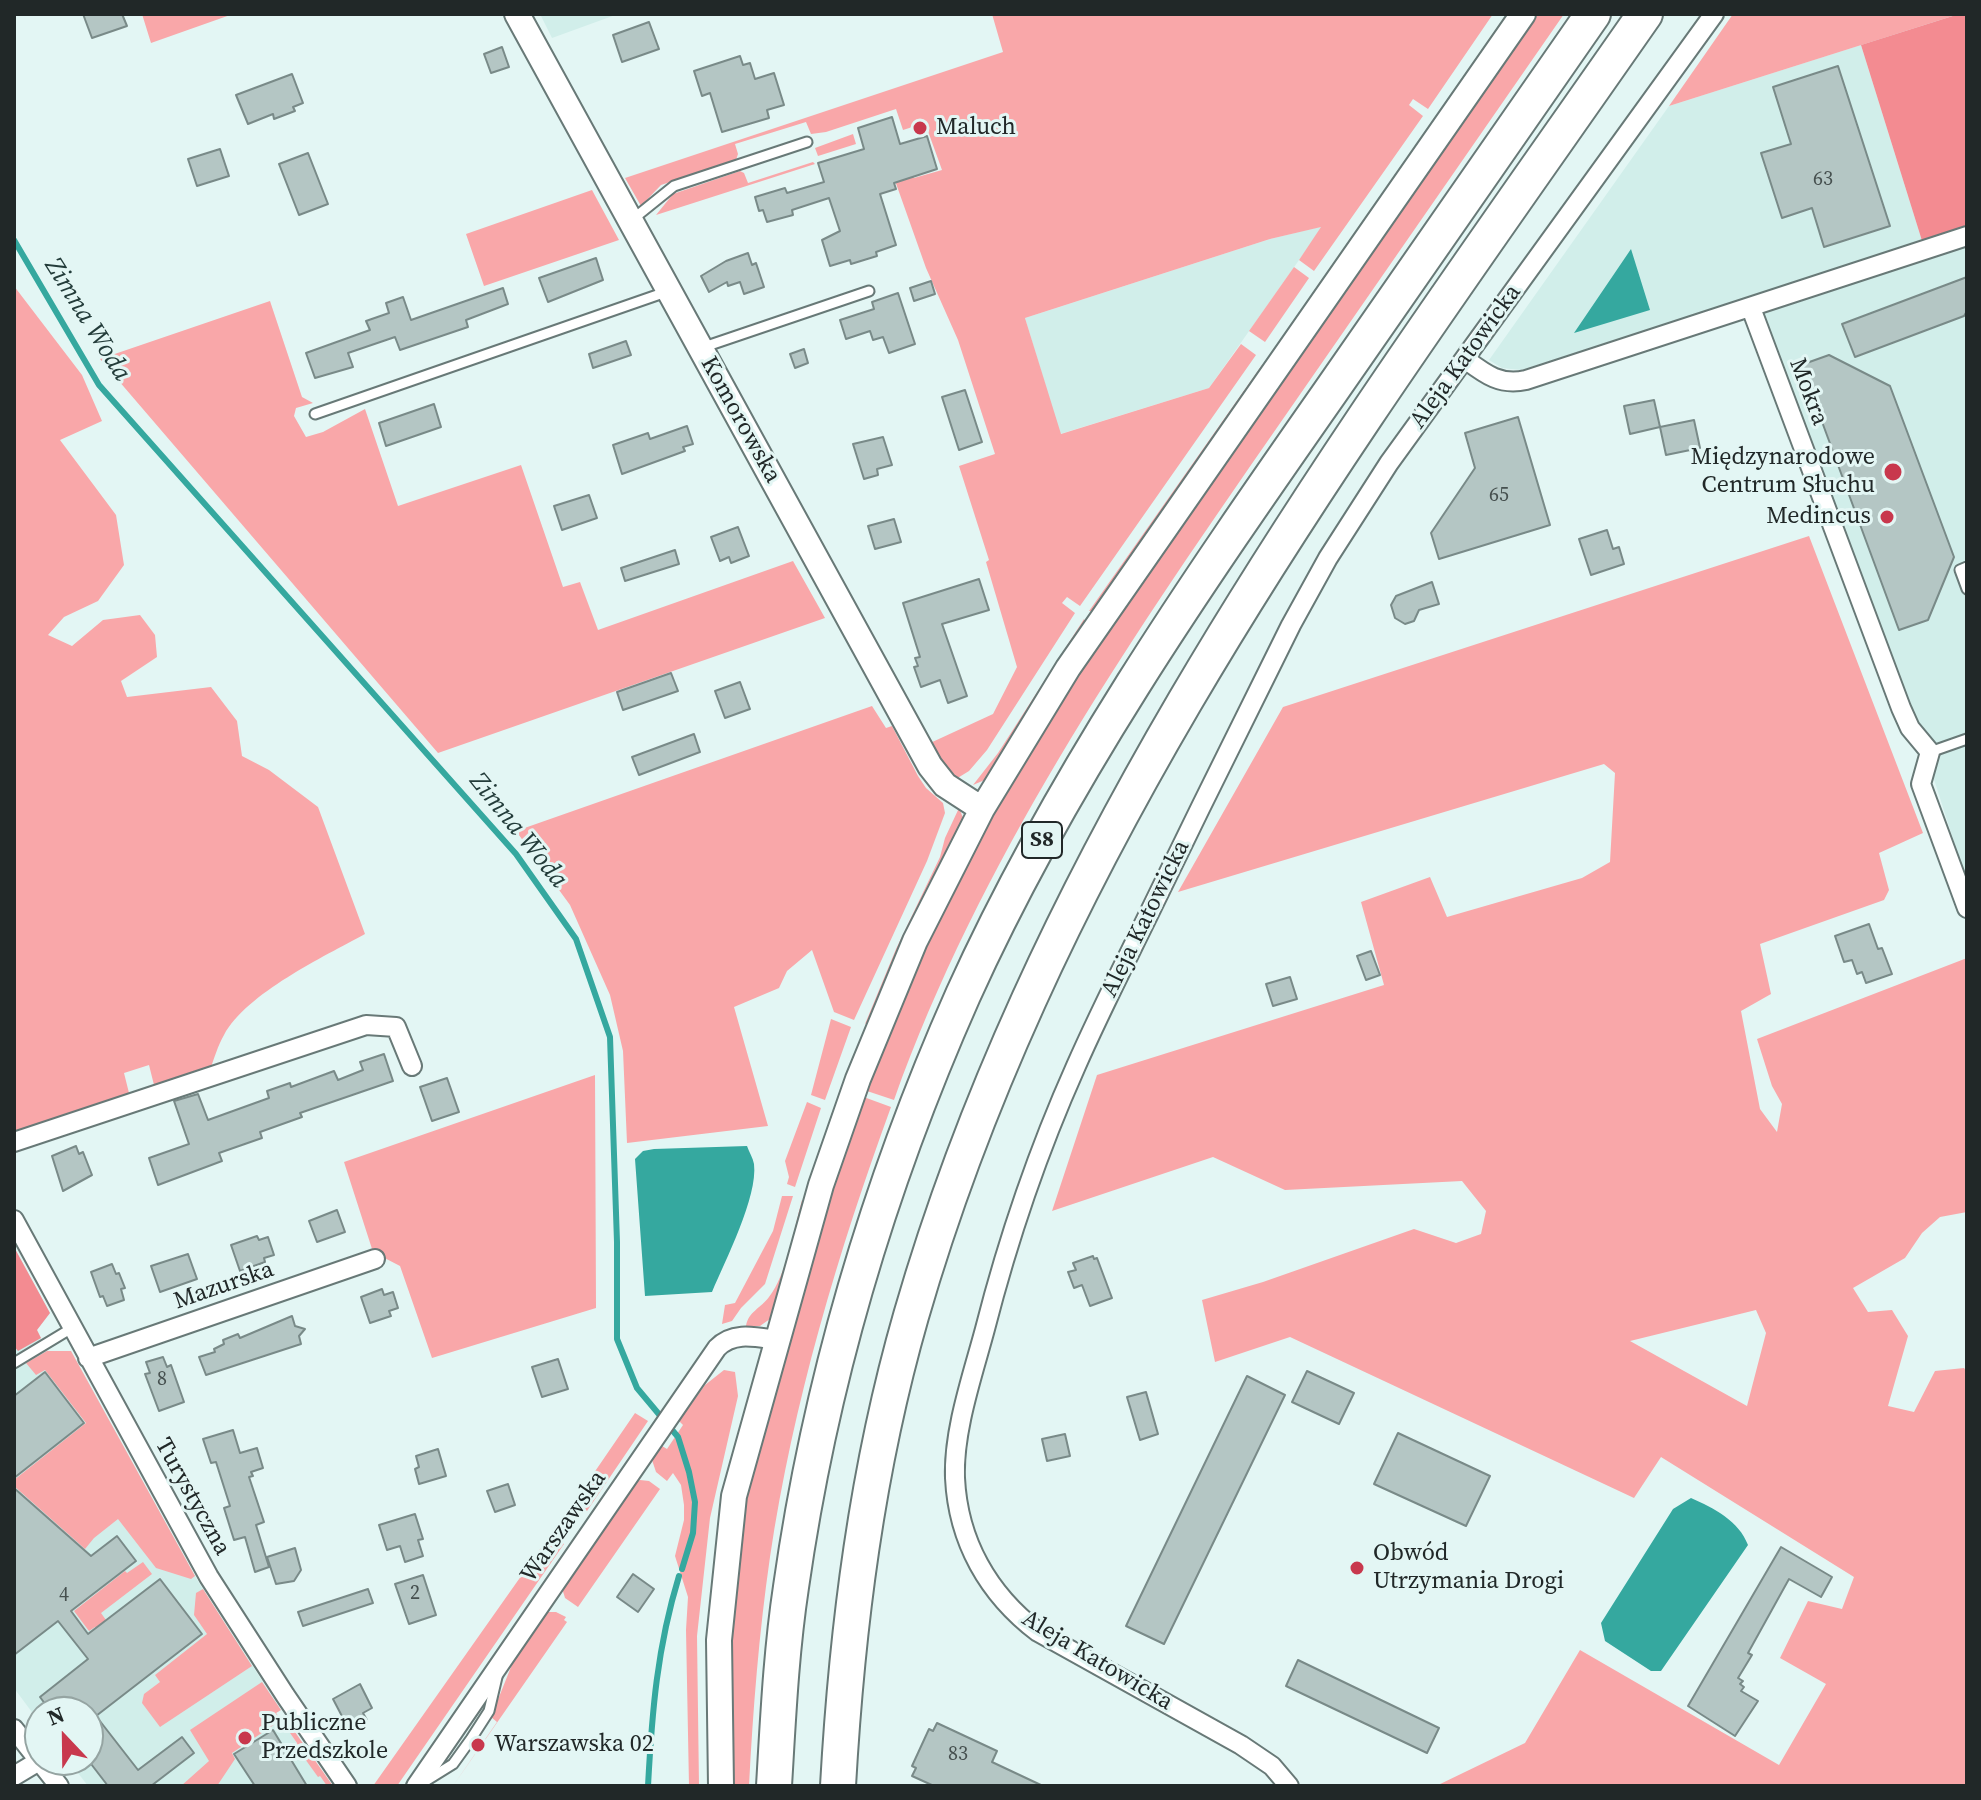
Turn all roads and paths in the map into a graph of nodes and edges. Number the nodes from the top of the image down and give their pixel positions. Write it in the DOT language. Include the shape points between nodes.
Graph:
graph roads {
  1 [pos="517,14"];
  2 [pos="1523,14"];
  3 [pos="1593,14"];
  4 [pos="1645,14"];
  5 [pos="1714,14"];
  6 [pos="807,142"];
  7 [pos="631,221"];
  8 [pos="1967,236"];
  9 [pos="669,291"];
  10 [pos="869,291"];
  11 [pos="1751,308"];
  12 [pos="700,348"];
  13 [pos="1465,359"];
  14 [pos="315,414"];
  15 [pos="1967,567"];
  16 [pos="1967,589"];
  17 [pos="1967,739"];
  18 [pos="1930,752"];
  19 [pos="982,809"];
  20 [pos="1967,908"];
  21 [pos="412,1066"];
  22 [pos="14,1142"];
  23 [pos="14,1220"];
  24 [pos="375,1259"];
  25 [pos="72,1328"];
  26 [pos="776,1340"];
  27 [pos="88,1358"];
  28 [pos="14,1363"];
  29 [pos="347,1786"];
  30 [pos="417,1786"];
  31 [pos="721,1786"];
  32 [pos="774,1786"];
  33 [pos="838,1786"];
  34 [pos="1289,1786"];
  1 -- 7 [label="street, Komorowska"];
  2 -- 19 [label="street" via="1098,623"];
  3 -- 32 [label="highway, S8" via="1137,679 1009,900 965,991 895,1165 833,1368 790,1591"];
  4 -- 33 [label="highway, S8" via="1363,420 1263,575 1118,820 1024,1011 954,1185 894,1380 853,1598"];
  5 -- 13 [label="street, Aleja Katowicka"];
  6 -- 7 [label="lane" via="674,186"];
  7 -- 9 [label="street, Komorowska"];
  8 -- 11 [label="street"];
  9 -- 12 [label="street, Komorowska"];
  9 -- 14 [label="lane"];
  10 -- 12 [label="lane"];
  11 -- 13 [label="street" via="1519,382 1495,380"];
  11 -- 18 [label="street, Mokra" via="1901,708"];
  12 -- 19 [label="street, Komorowska" via="930,766 945,785"];
  13 -- 34 [label="street, Aleja Katowicka" via="1328,558 1093,1028 1047,1134 1009,1244 957,1456 957,1497 969,1544 993,1588 1021,1619 1257,1755"];
  15 -- 16 [label="lane" via="1960,570"];
  17 -- 18 [label="lane"];
  18 -- 20 [label="street" via="1921,784"];
  19 -- 26 [label="street" via="915,941 858,1079"];
  21 -- 22 [label="street" via="396,1027 366,1025"];
  23 -- 25 [label="street, Turystyczna"];
  24 -- 27 [label="street, Mazurska"];
  25 -- 27 [label="street, Turystyczna"];
  25 -- 28 [label="lane"];
  26 -- 30 [label="street, Warszawska" via="739,1337 723,1342"];
  26 -- 31 [label="street" via="734,1496 719,1640"];
  27 -- 29 [label="street, Turystyczna" via="209,1577"];
}
